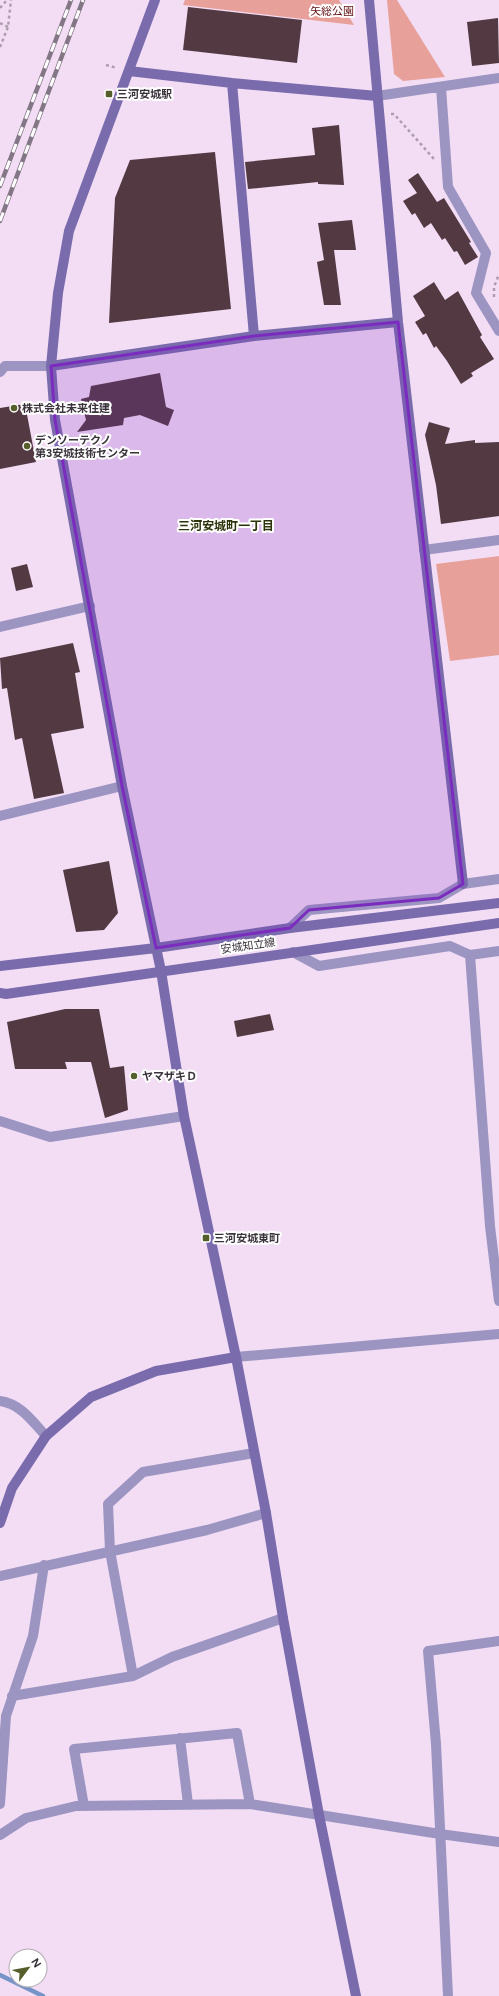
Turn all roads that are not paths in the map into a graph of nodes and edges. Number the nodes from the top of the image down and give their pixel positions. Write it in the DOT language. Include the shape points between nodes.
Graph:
graph roads {
  1 [pos="155,0"];
  2 [pos="369,0"];
  3 [pos="129,70"];
  4 [pos="499,78"];
  5 [pos="232,83"];
  6 [pos="441,86"];
  7 [pos="377,96"];
  8 [pos="398,322"];
  9 [pos="499,331"];
  10 [pos="254,336"];
  11 [pos="51,366"];
  12 [pos="0,372"];
  13 [pos="499,540"];
  14 [pos="424,550"];
  15 [pos="90,606"];
  16 [pos="0,627"];
  17 [pos="122,786"];
  18 [pos="0,816"];
  19 [pos="499,879"];
  20 [pos="463,884"];
  21 [pos="499,903"];
  22 [pos="499,924"];
  23 [pos="290,928"];
  24 [pos="156,948"];
  25 [pos="499,951"];
  26 [pos="293,952"];
  27 [pos="470,955"];
  28 [pos="0,966"];
  29 [pos="161,971"];
  30 [pos="0,993"];
  31 [pos="184,1116"];
  32 [pos="0,1122"];
  33 [pos="494,1225"];
  34 [pos="499,1301"];
  35 [pos="499,1334"];
  36 [pos="236,1358"];
  37 [pos="0,1400"];
  38 [pos="46,1436"];
  39 [pos="254,1453"];
  40 [pos="266,1513"];
  41 [pos="0,1523"];
  42 [pos="110,1551"];
  43 [pos="44,1565"];
  44 [pos="0,1576"];
  45 [pos="283,1618"];
  46 [pos="499,1641"];
  47 [pos="133,1676"];
  48 [pos="12,1696"];
  49 [pos="180,1738"];
  50 [pos="0,1804"];
  51 [pos="188,1804"];
  52 [pos="250,1804"];
  53 [pos="84,1806"];
  54 [pos="319,1815"];
  55 [pos="440,1834"];
  56 [pos="0,1835"];
  57 [pos="499,1842"];
  58 [pos="356,1996"];
  59 [pos="448,1996"];
  1 -- 3 [label="street"];
  2 -- 7 [label="street"];
  3 -- 5 [label="street"];
  3 -- 11 [label="street" via="69,231 58,293"];
  4 -- 6 [label="street"];
  5 -- 7 [label="street"];
  5 -- 10 [label="street"];
  6 -- 7 [label="street"];
  6 -- 9 [label="street" via="448,187 486,253 476,293"];
  7 -- 8 [label="street"];
  8 -- 10 [label="street"];
  8 -- 14 [label="street"];
  10 -- 11 [label="street"];
  11 -- 12 [label="street" via="5,366"];
  11 -- 15 [label="street" via="56,420"];
  13 -- 14 [label="street"];
  14 -- 20 [label="street"];
  15 -- 16 [label="street"];
  15 -- 17 [label="street"];
  17 -- 18 [label="street"];
  17 -- 24 [label="street"];
  19 -- 20 [label="street"];
  20 -- 23 [label="street" via="439,898 309,910"];
  21 -- 23 [label="street, 安城知立線"];
  22 -- 26 [label="street, 安城知立線"];
  23 -- 24 [label="street, 安城知立線"];
  24 -- 28 [label="street, 安城知立線"];
  24 -- 29 [label="street"];
  25 -- 27 [label="street"];
  26 -- 27 [label="street" via="319,966 450,946"];
  26 -- 29 [label="street, 安城知立線"];
  27 -- 33 [label="street"];
  29 -- 30 [label="street, 安城知立線"];
  29 -- 31 [label="street"];
  31 -- 32 [label="street" via="50,1137"];
  31 -- 36 [label="street"];
  33 -- 34 [label="street"];
  35 -- 36 [label="street"];
  36 -- 38 [label="street" via="156,1371 91,1397"];
  36 -- 39 [label="street"];
  37 -- 38 [label="street" via="11,1402 20,1408"];
  38 -- 41 [label="street" via="12,1488"];
  39 -- 40 [label="street"];
  39 -- 42 [label="street" via="143,1472 108,1504"];
  40 -- 42 [label="street" via="208,1530"];
  40 -- 45 [label="street"];
  42 -- 43 [label="street"];
  42 -- 47 [label="street"];
  43 -- 44 [label="street"];
  43 -- 48 [label="street" via="32,1636"];
  45 -- 47 [label="street" via="172,1657"];
  45 -- 54 [label="street"];
  46 -- 55 [label="street" via="428,1652"];
  47 -- 48 [label="street"];
  48 -- 50 [label="street" via="6,1716"];
  49 -- 51 [label="street"];
  49 -- 52 [label="street" via="237,1732"];
  49 -- 53 [label="street" via="74,1749"];
  51 -- 52 [label="street"];
  51 -- 53 [label="street"];
  52 -- 54 [label="street"];
  53 -- 56 [label="street" via="26,1818"];
  54 -- 55 [label="street"];
  54 -- 58 [label="street"];
  55 -- 57 [label="street"];
  55 -- 59 [label="street"];
}
